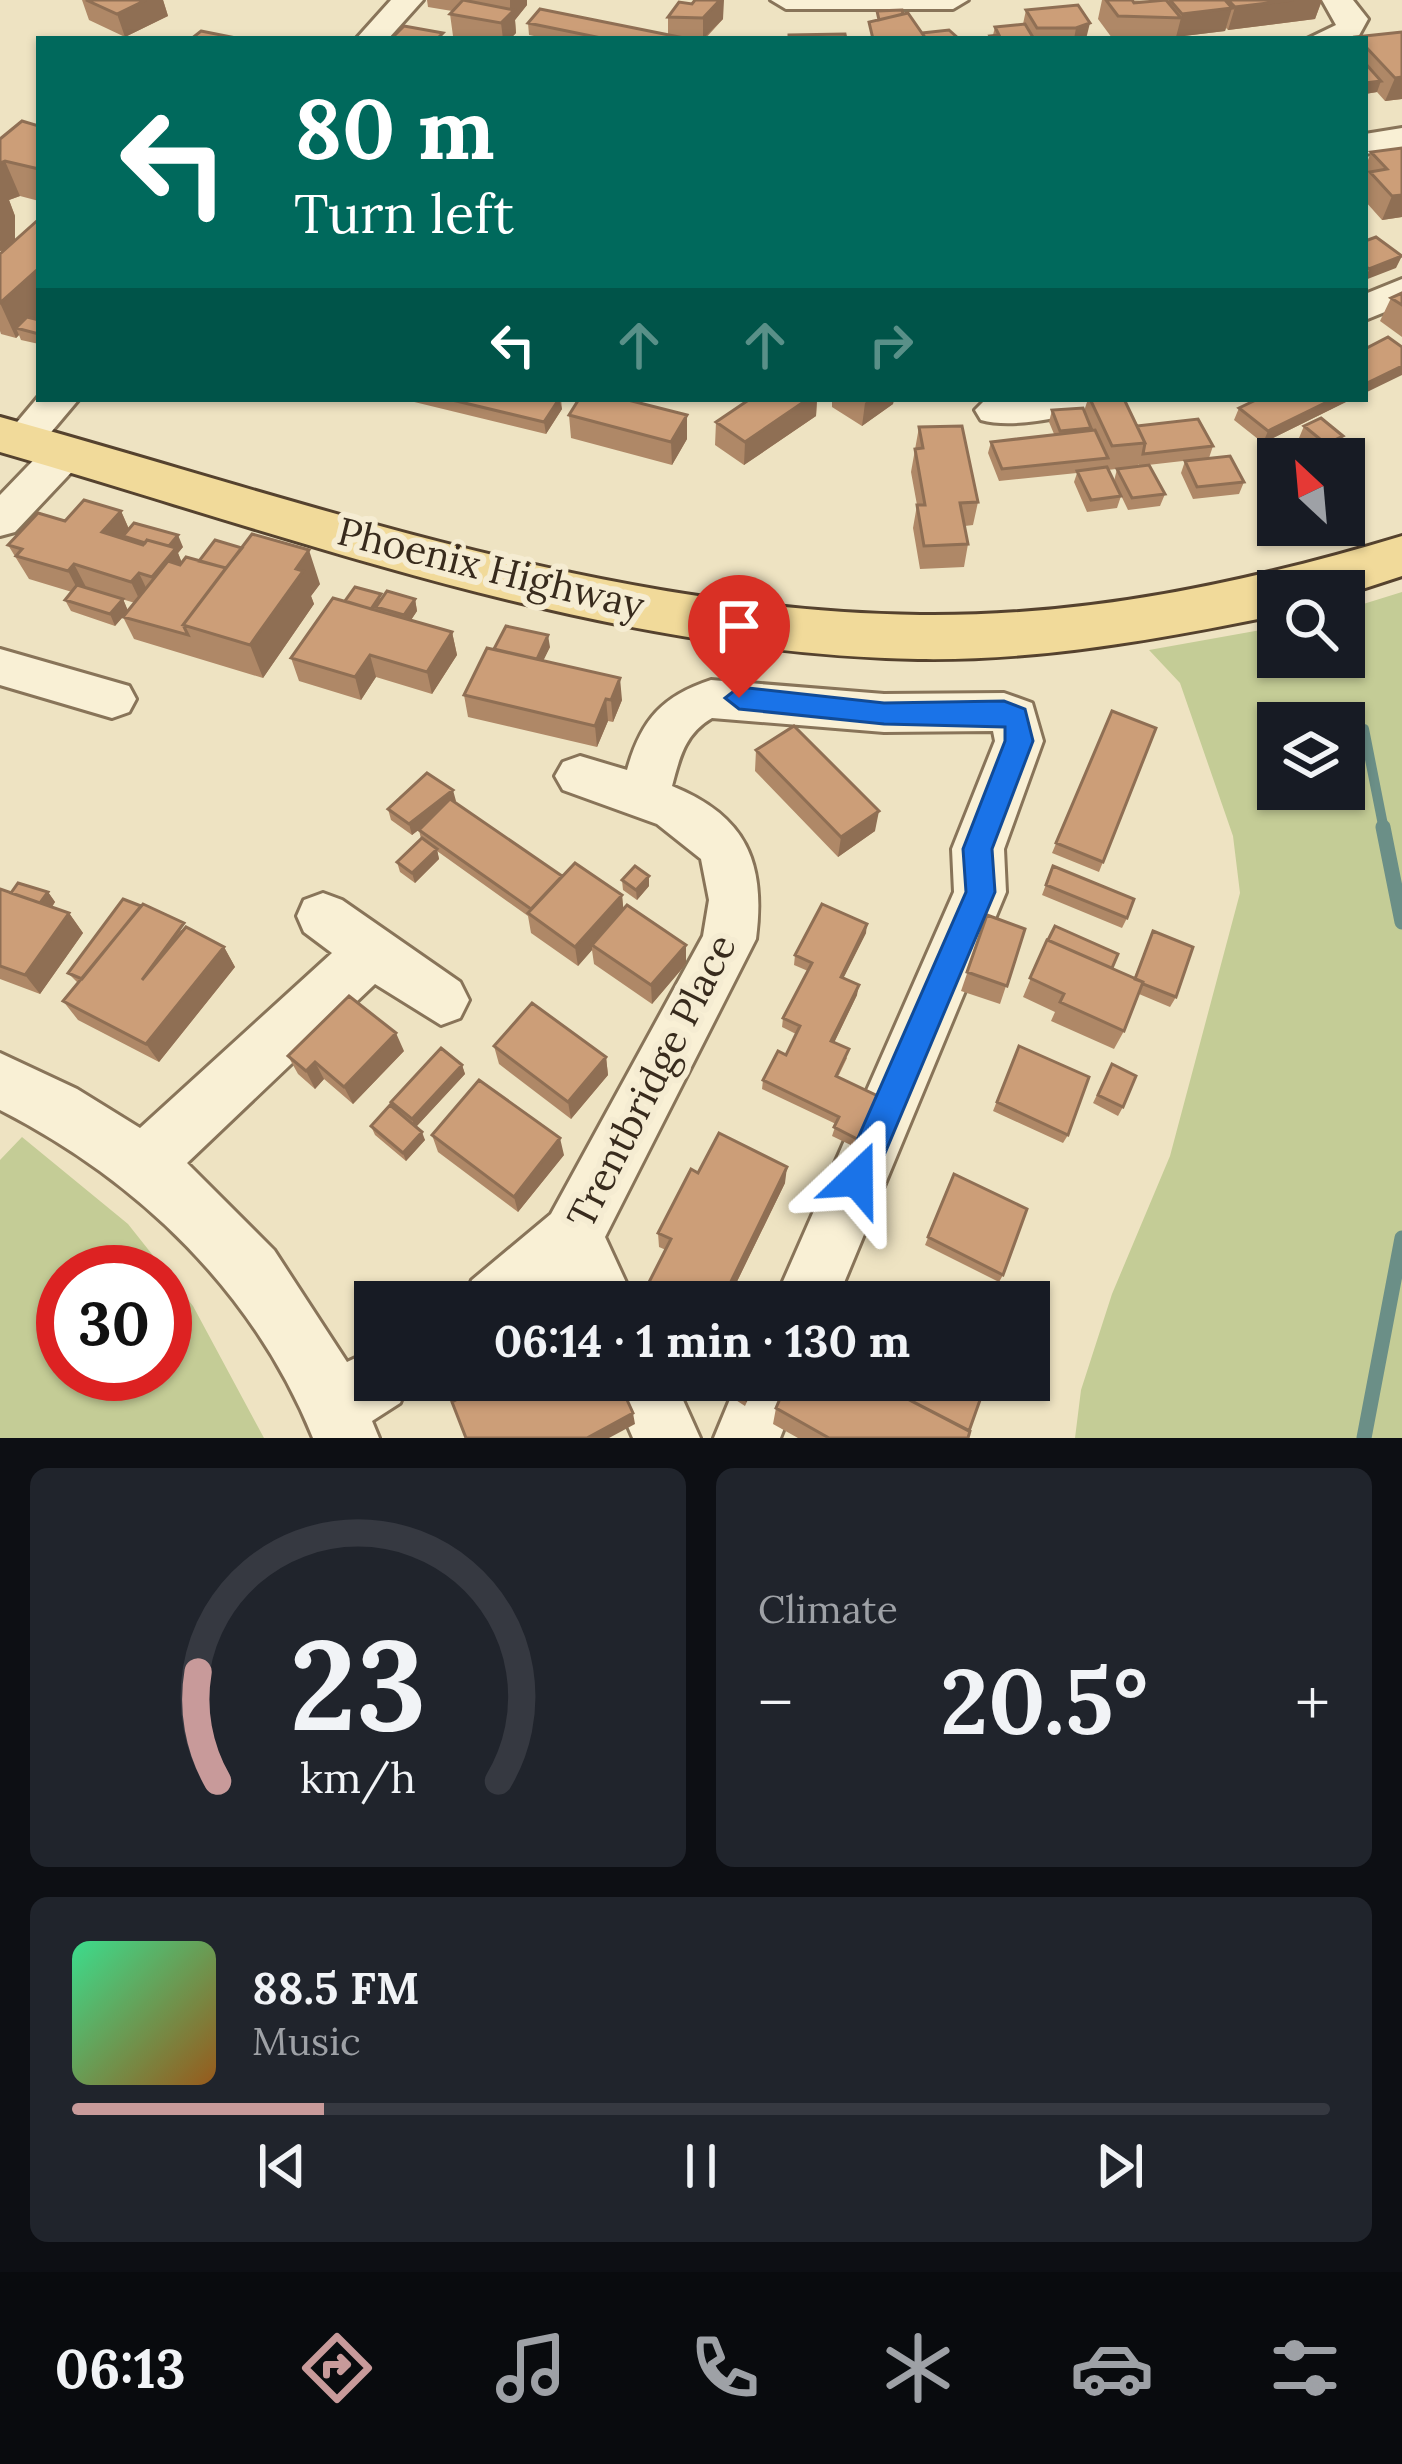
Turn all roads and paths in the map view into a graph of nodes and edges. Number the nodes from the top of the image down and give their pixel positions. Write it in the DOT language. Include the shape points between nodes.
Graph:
graph roads {
  1 [pos="409,0"];
  2 [pos="786,0"];
  3 [pos="953,0"];
  4 [pos="1337,0"];
  5 [pos="373,36"];
  6 [pos="1336,36"];
  7 [pos="1402,139"];
  8 [pos="1368,144"];
  9 [pos="1402,291"];
  10 [pos="1368,307"];
  11 [pos="1058,402"];
  12 [pos="994,410"];
  13 [pos="37,431"];
  14 [pos="0,521"];
  15 [pos="1402,556"];
  16 [pos="1358,570"];
  17 [pos="1257,598"];
  18 [pos="0,667"];
  19 [pos="112,699"];
  20 [pos="580,776"];
  21 [pos="645,796"];
  22 [pos="323,916"];
  23 [pos="371,952"];
  24 [pos="441,1000"];
  25 [pos="0,1080"];
  26 [pos="144,1164"];
  27 [pos="573,1236"];
  28 [pos="519,1281"];
  29 [pos="594,1281"];
  30 [pos="814,1281"];
  31 [pos="650,1401"];
  32 [pos="762,1401"];
  33 [pos="353,1408"];
  34 [pos="667,1438"];
  35 [pos="747,1438"];
  1 -- 5 [label="street"];
  2 -- 3 [label="street"];
  4 -- 6 [label="street" via="1353,19"];
  7 -- 8 [label="street"];
  9 -- 10 [label="street"];
  11 -- 12 [label="street"];
  13 -- 14 [label="street"];
  13 -- 17 [label="main road, Phoenix Highway" via="486,573 735,623 919,637 1023,633"];
  15 -- 16 [label="main road"];
  18 -- 19 [label="street"];
  20 -- 21 [label="street, Trentbridge Place"];
  21 -- 27 [label="street, Trentbridge Place" via="694,817 714,838 733,866 740,899 730,938"];
  21 -- 30 [label="street" via="671,719 711,699 1016,717 1019,741 978,849 980,892"];
  22 -- 23 [label="street"];
  23 -- 24 [label="street"];
  23 -- 26 [label="street"];
  25 -- 26 [label="street"];
  26 -- 33 [label="street" via="241,1256"];
  27 -- 28 [label="street, Trentbridge Place"];
  27 -- 29 [label="street"];
  31 -- 34 [label="street"];
  32 -- 35 [label="street"];
}
